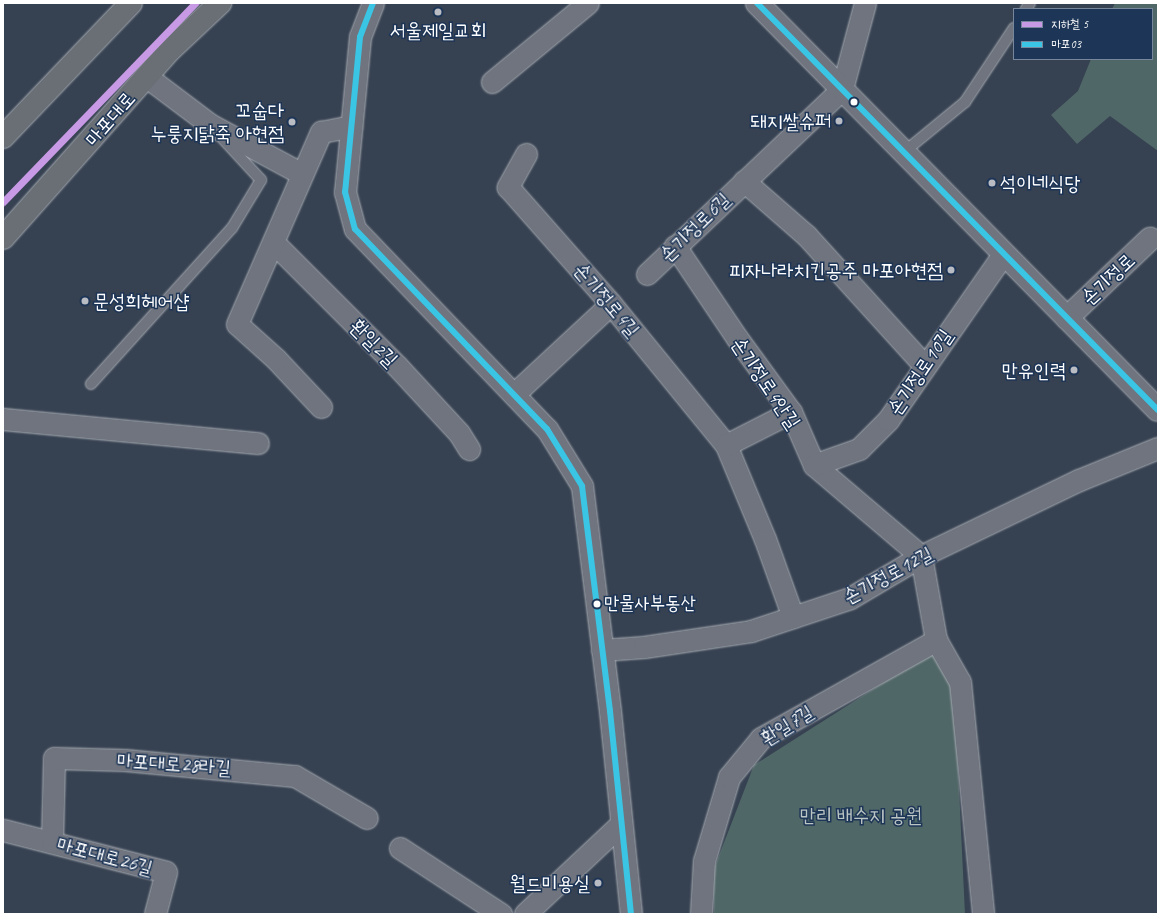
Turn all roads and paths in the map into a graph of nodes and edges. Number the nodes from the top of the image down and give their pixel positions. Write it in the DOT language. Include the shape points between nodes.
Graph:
graph roads {
  1 [pos="131,3"];
  2 [pos="220,3"];
  3 [pos="373,3"];
  4 [pos="588,3"];
  5 [pos="757,3"];
  6 [pos="865,3"];
  7 [pos="1013,30"];
  8 [pos="147,77"];
  9 [pos="492,82"];
  10 [pos="842,89"];
  11 [pos="211,125"];
  12 [pos="351,126"];
  13 [pos="3,137"];
  14 [pos="904,152"];
  15 [pos="526,154"];
  16 [pos="302,174"];
  17 [pos="744,181"];
  18 [pos="3,238"];
  19 [pos="1150,239"];
  20 [pos="274,243"];
  21 [pos="675,246"];
  22 [pos="1004,253"];
  23 [pos="647,274"];
  24 [pos="611,304"];
  25 [pos="1067,318"];
  26 [pos="924,365"];
  27 [pos="91,384"];
  28 [pos="514,394"];
  29 [pos="321,407"];
  30 [pos="1158,410"];
  31 [pos="791,412"];
  32 [pos="3,419"];
  33 [pos="258,443"];
  34 [pos="726,445"];
  35 [pos="1158,448"];
  36 [pos="469,449"];
  37 [pos="814,465"];
  38 [pos="921,556"];
  39 [pos="793,617"];
  40 [pos="936,640"];
  41 [pos="602,650"];
  42 [pos="367,818"];
  43 [pos="621,824"];
  44 [pos="3,830"];
  45 [pos="52,842"];
  46 [pos="400,848"];
  47 [pos="155,914"];
  48 [pos="501,914"];
  49 [pos="525,914"];
  50 [pos="631,914"];
  51 [pos="701,914"];
  52 [pos="982,914"];
  1 -- 13 [label="main road"];
  2 -- 8 [label="main road, 마포대로" via="170,50"];
  3 -- 12 [label="street" via="360,37"];
  4 -- 9 [label="street"];
  5 -- 10 [label="street, 손기정로"];
  6 -- 10 [label="street"];
  7 -- 14 [label="lane" via="965,102"];
  8 -- 11 [label="street"];
  8 -- 18 [label="main road, 마포대로"];
  10 -- 14 [label="street, 손기정로"];
  10 -- 17 [label="street, 손기정로6길"];
  11 -- 16 [label="street"];
  11 -- 27 [label="lane" via="261,180 232,228"];
  12 -- 16 [label="street" via="321,132"];
  12 -- 28 [label="street" via="345,192 354,229"];
  14 -- 22 [label="street, 손기정로"];
  15 -- 24 [label="street, 손기정로4길" via="508,187"];
  16 -- 20 [label="street"];
  17 -- 21 [label="street, 손기정로6길"];
  17 -- 26 [label="street, 손기정로6길" via="806,235"];
  19 -- 25 [label="street, 손기정로"];
  20 -- 29 [label="street" via="237,324 276,359"];
  20 -- 36 [label="street, 환일2길" via="397,366 459,433"];
  21 -- 23 [label="street, 손기정로6길"];
  21 -- 31 [label="street, 손기정로4안길"];
  22 -- 25 [label="street, 손기정로"];
  22 -- 26 [label="street, 손기정로10길"];
  24 -- 28 [label="street"];
  24 -- 34 [label="street, 손기정로4길"];
  25 -- 30 [label="street, 손기정로"];
  26 -- 37 [label="street, 손기정로10길" via="888,420 859,449"];
  28 -- 41 [label="street" via="547,429 582,486"];
  31 -- 34 [label="street"];
  31 -- 37 [label="street, 손기정로4안길"];
  32 -- 33 [label="street"];
  34 -- 39 [label="street, 손기정로4길" via="765,539"];
  35 -- 38 [label="street, 손기정로12길" via="1079,480"];
  37 -- 38 [label="street, 손기정로4안길"];
  38 -- 39 [label="street, 손기정로12길" via="850,598"];
  38 -- 40 [label="street"];
  39 -- 41 [label="street, 손기정로12길" via="751,631 644,647"];
  40 -- 51 [label="street, 환일7길" via="761,738 729,777 704,862"];
  40 -- 52 [label="street" via="960,682"];
  41 -- 43 [label="street"];
  42 -- 45 [label="street, 마포대로28라길" via="295,776 125,760 54,758"];
  43 -- 49 [label="street"];
  43 -- 50 [label="street"];
  44 -- 45 [label="street, 마포대로26길"];
  45 -- 47 [label="street, 마포대로26길" via="166,872"];
  46 -- 48 [label="street"];
}
